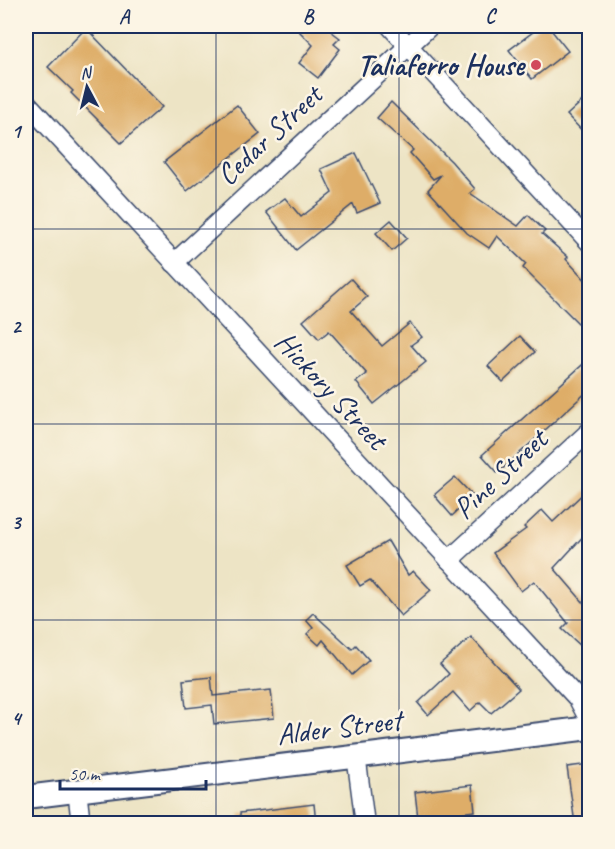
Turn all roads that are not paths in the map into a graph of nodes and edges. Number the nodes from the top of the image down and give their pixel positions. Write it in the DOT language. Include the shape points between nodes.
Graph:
graph roads {
  1 [pos="390,26"];
  2 [pos="430,26"];
  3 [pos="408,45"];
  4 [pos="26,102"];
  5 [pos="590,243"];
  6 [pos="174,263"];
  7 [pos="590,431"];
  8 [pos="449,560"];
  9 [pos="590,722"];
  10 [pos="590,728"];
  11 [pos="356,755"];
  12 [pos="77,790"];
  13 [pos="26,797"];
  14 [pos="81,824"];
  15 [pos="365,824"];
  1 -- 3 [label="street"];
  2 -- 3 [label="street, Cedar Street"];
  3 -- 5 [label="street"];
  3 -- 6 [label="street, Cedar Street"];
  4 -- 6 [label="street, Hickory Street"];
  6 -- 8 [label="street, Hickory Street"];
  7 -- 8 [label="street, Pine Street"];
  8 -- 9 [label="street, Hickory Street" via="578,699"];
  10 -- 11 [label="street, Alder Street"];
  11 -- 12 [label="street, Alder Street"];
  11 -- 15 [label="street"];
  12 -- 13 [label="street, Alder Street"];
  12 -- 14 [label="street"];
}
